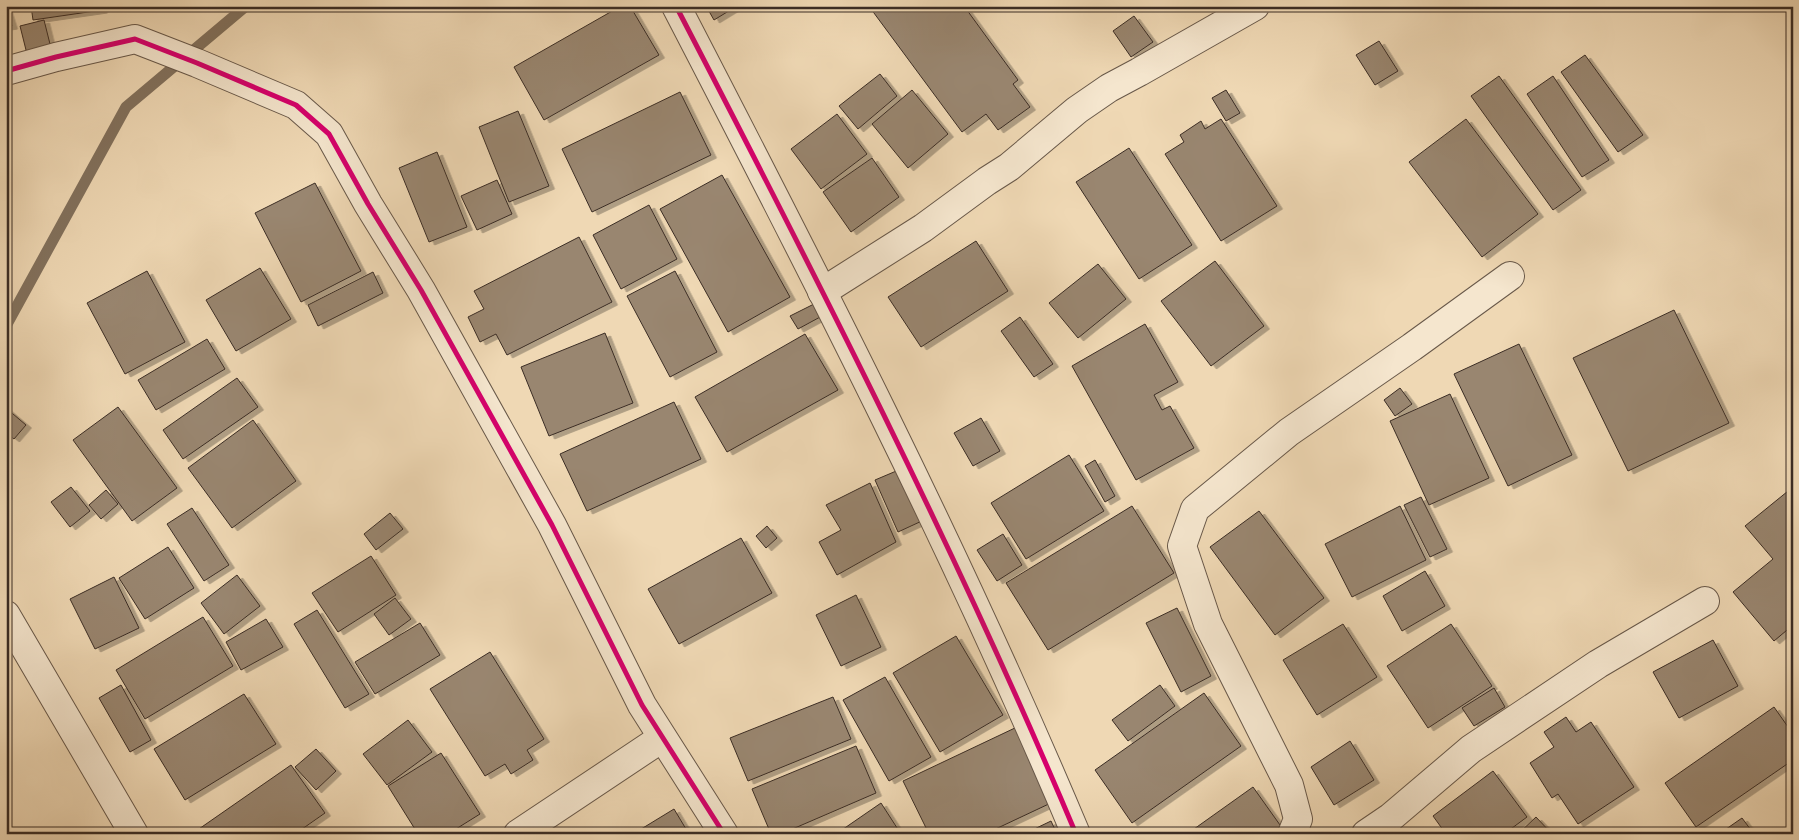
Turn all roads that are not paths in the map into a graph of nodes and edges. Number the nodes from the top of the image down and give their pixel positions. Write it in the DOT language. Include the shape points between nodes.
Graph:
graph roads {
  1 [pos="676,6"];
  2 [pos="1254,6"];
  3 [pos="6,71"];
  4 [pos="1510,276"];
  5 [pos="822,292"];
  6 [pos="1705,601"];
  7 [pos="6,615"];
  8 [pos="662,738"];
  9 [pos="134,834"];
  10 [pos="518,834"];
  11 [pos="724,834"];
  12 [pos="1076,834"];
  13 [pos="1292,834"];
  14 [pos="1366,834"];
  1 -- 5 [label="street"];
  2 -- 5 [label="street" via="1109,88 1077,110 1009,167 923,228"];
  3 -- 8 [label="street" via="135,38 296,105 329,134 552,524 642,705"];
  4 -- 13 [label="street" via="1289,432 1195,509 1182,546 1208,624 1289,785 1298,819"];
  5 -- 12 [label="street" via="890,425 1036,738"];
  6 -- 14 [label="street" via="1598,664 1471,749 1391,817"];
  7 -- 9 [label="street"];
  8 -- 10 [label="street"];
  8 -- 11 [label="street"];
}
